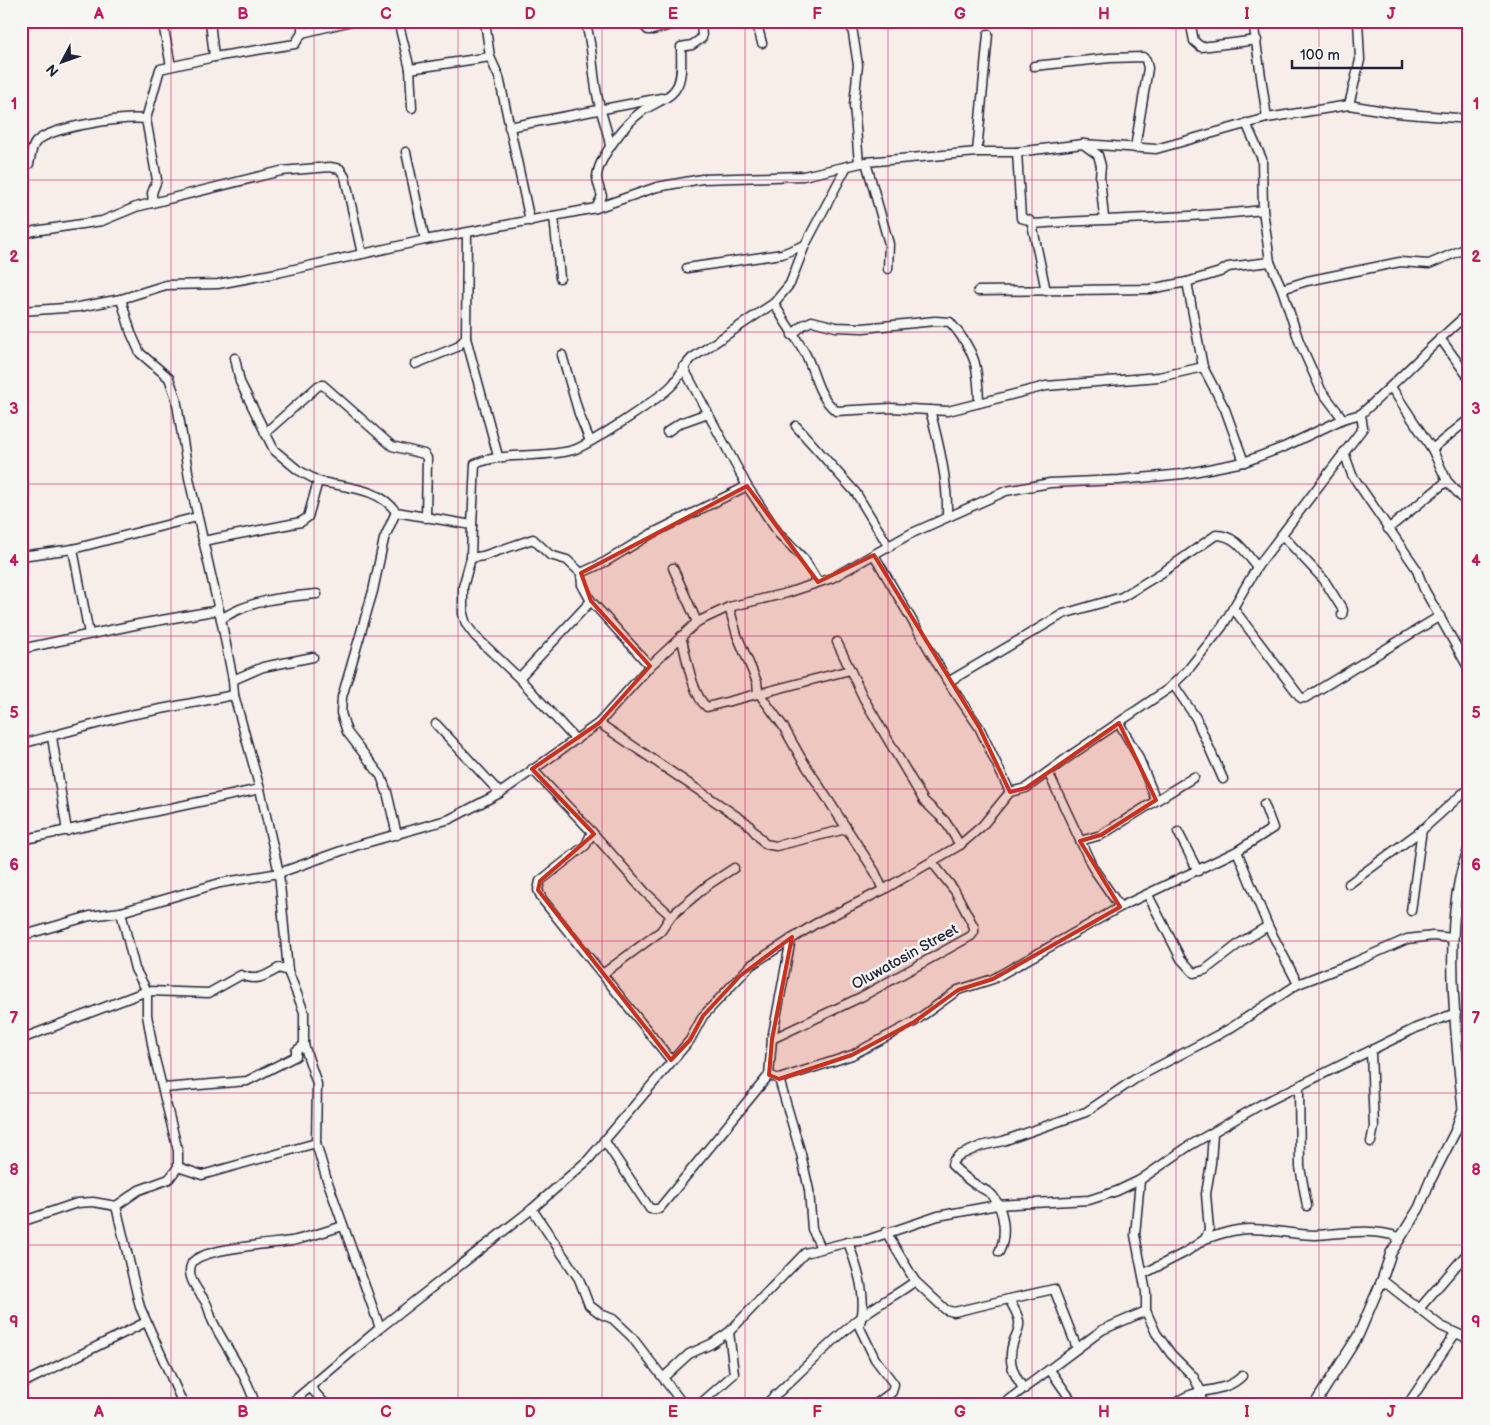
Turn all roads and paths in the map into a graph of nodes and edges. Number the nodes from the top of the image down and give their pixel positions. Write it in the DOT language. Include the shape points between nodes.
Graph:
graph roads {
  1 [pos="210,21"];
  2 [pos="302,21"];
  3 [pos="352,21"];
  4 [pos="398,21"];
  5 [pos="485,21"];
  6 [pos="585,21"];
  7 [pos="639,21"];
  8 [pos="686,21"];
  9 [pos="701,21"];
  10 [pos="756,21"];
  11 [pos="851,21"];
  12 [pos="1190,21"];
  13 [pos="1253,21"];
  14 [pos="1360,22"];
  15 [pos="164,29"];
  16 [pos="302,32"];
  17 [pos="988,34"];
  18 [pos="1257,40"];
  19 [pos="762,43"];
  20 [pos="214,56"];
  21 [pos="490,57"];
  22 [pos="171,66"];
  23 [pos="1034,66"];
  24 [pos="410,70"];
  25 [pos="668,96"];
  26 [pos="1349,105"];
  27 [pos="412,108"];
  28 [pos="600,111"];
  29 [pos="1267,118"];
  30 [pos="146,119"];
  31 [pos="1469,119"];
  32 [pos="1246,124"];
  33 [pos="509,128"];
  34 [pos="1083,144"];
  35 [pos="610,147"];
  36 [pos="1135,148"];
  37 [pos="406,152"];
  38 [pos="977,152"];
  39 [pos="1016,152"];
  40 [pos="862,162"];
  41 [pos="29,164"];
  42 [pos="847,166"];
  43 [pos="153,203"];
  44 [pos="596,208"];
  45 [pos="1263,210"];
  46 [pos="554,216"];
  47 [pos="1104,218"];
  48 [pos="530,221"];
  49 [pos="1032,224"];
  50 [pos="467,233"];
  51 [pos="21,235"];
  52 [pos="425,240"];
  53 [pos="805,245"];
  54 [pos="1469,247"];
  55 [pos="362,254"];
  56 [pos="1270,262"];
  57 [pos="687,268"];
  58 [pos="888,269"];
  59 [pos="560,278"];
  60 [pos="1186,282"];
  61 [pos="1282,289"];
  62 [pos="978,291"];
  63 [pos="1046,291"];
  64 [pos="121,299"];
  65 [pos="774,303"];
  66 [pos="21,312"];
  67 [pos="1469,313"];
  68 [pos="792,335"];
  69 [pos="466,338"];
  70 [pos="1440,338"];
  71 [pos="562,355"];
  72 [pos="235,358"];
  73 [pos="415,364"];
  74 [pos="683,367"];
  75 [pos="1204,367"];
  76 [pos="1469,378"];
  77 [pos="1391,387"];
  78 [pos="979,403"];
  79 [pos="930,410"];
  80 [pos="708,413"];
  81 [pos="1361,414"];
  82 [pos="1343,419"];
  83 [pos="1469,419"];
  84 [pos="796,426"];
  85 [pos="265,432"];
  86 [pos="667,432"];
  87 [pos="590,441"];
  88 [pos="1432,449"];
  89 [pos="1344,452"];
  90 [pos="498,456"];
  91 [pos="1244,462"];
  92 [pos="318,481"];
  93 [pos="1447,481"];
  94 [pos="747,486"];
  95 [pos="1467,502"];
  96 [pos="1469,511"];
  97 [pos="396,512"];
  98 [pos="947,516"];
  99 [pos="197,517"];
  100 [pos="426,518"];
  101 [pos="472,525"];
  102 [pos="1388,530"];
  103 [pos="1282,535"];
  104 [pos="203,541"];
  105 [pos="889,547"];
  106 [pos="73,549"];
  107 [pos="874,555"];
  108 [pos="21,556"];
  109 [pos="471,558"];
  110 [pos="1257,567"];
  111 [pos="674,568"];
  112 [pos="581,573"];
  113 [pos="818,582"];
  114 [pos="316,594"];
  115 [pos="591,601"];
  116 [pos="729,607"];
  117 [pos="1233,608"];
  118 [pos="218,610"];
  119 [pos="1342,615"];
  120 [pos="1440,616"];
  121 [pos="221,619"];
  122 [pos="697,622"];
  123 [pos="90,634"];
  124 [pos="681,636"];
  125 [pos="837,642"];
  126 [pos="21,649"];
  127 [pos="313,658"];
  128 [pos="650,666"];
  129 [pos="1469,669"];
  130 [pos="850,670"];
  131 [pos="519,678"];
  132 [pos="233,680"];
  133 [pos="948,682"];
  134 [pos="1173,684"];
  135 [pos="758,692"];
  136 [pos="234,695"];
  137 [pos="600,723"];
  138 [pos="1119,723"];
  139 [pos="436,724"];
  140 [pos="52,737"];
  141 [pos="576,740"];
  142 [pos="21,744"];
  143 [pos="532,769"];
  144 [pos="1048,772"];
  145 [pos="1194,777"];
  146 [pos="1223,779"];
  147 [pos="260,789"];
  148 [pos="1469,790"];
  149 [pos="1010,792"];
  150 [pos="500,793"];
  151 [pos="1156,800"];
  152 [pos="1264,804"];
  153 [pos="846,829"];
  154 [pos="1422,829"];
  155 [pos="67,830"];
  156 [pos="592,832"];
  157 [pos="1178,832"];
  158 [pos="397,835"];
  159 [pos="21,840"];
  160 [pos="1080,841"];
  161 [pos="960,845"];
  162 [pos="1469,849"];
  163 [pos="1237,851"];
  164 [pos="932,862"];
  165 [pos="734,868"];
  166 [pos="1198,871"];
  167 [pos="280,873"];
  168 [pos="1349,884"];
  169 [pos="883,890"];
  170 [pos="1148,896"];
  171 [pos="1120,907"];
  172 [pos="1456,910"];
  173 [pos="1411,911"];
  174 [pos="120,912"];
  175 [pos="1469,912"];
  176 [pos="671,916"];
  177 [pos="1268,926"];
  178 [pos="21,936"];
  179 [pos="1453,938"];
  180 [pos="791,939"];
  181 [pos="288,971"];
  182 [pos="604,974"];
  183 [pos="1298,984"];
  184 [pos="147,991"];
  185 [pos="1456,1013"];
  186 [pos="21,1039"];
  187 [pos="772,1039"];
  188 [pos="304,1046"];
  189 [pos="1371,1052"];
  190 [pos="671,1060"];
  191 [pos="769,1076"];
  192 [pos="779,1079"];
  193 [pos="1299,1087"];
  194 [pos="164,1088"];
  195 [pos="1466,1112"];
  196 [pos="1213,1132"];
  197 [pos="604,1140"];
  198 [pos="1371,1142"];
  199 [pos="316,1143"];
  200 [pos="178,1167"];
  201 [pos="1140,1180"];
  202 [pos="997,1205"];
  203 [pos="116,1206"];
  204 [pos="1307,1206"];
  205 [pos="532,1209"];
  206 [pos="21,1222"];
  207 [pos="343,1226"];
  208 [pos="886,1232"];
  209 [pos="1400,1237"];
  210 [pos="1205,1239"];
  211 [pos="848,1242"];
  212 [pos="821,1248"];
  213 [pos="1469,1251"];
  214 [pos="999,1252"];
  215 [pos="1143,1274"];
  216 [pos="1382,1280"];
  217 [pos="915,1281"];
  218 [pos="1009,1299"];
  219 [pos="1419,1309"];
  220 [pos="1146,1311"];
  221 [pos="863,1315"];
  222 [pos="146,1322"];
  223 [pos="380,1328"];
  224 [pos="729,1332"];
  225 [pos="1455,1334"];
  226 [pos="1469,1339"];
  227 [pos="1077,1348"];
  228 [pos="1050,1370"];
  229 [pos="1242,1376"];
  230 [pos="664,1377"];
  231 [pos="21,1384"];
  232 [pos="310,1387"];
  233 [pos="1024,1388"];
  234 [pos="1201,1391"];
  235 [pos="21,1399"];
  236 [pos="767,1403"];
  237 [pos="1317,1403"];
  238 [pos="22,1404"];
  239 [pos="183,1404"];
  240 [pos="255,1404"];
  241 [pos="290,1404"];
  242 [pos="325,1404"];
  243 [pos="683,1404"];
  244 [pos="700,1404"];
  245 [pos="876,1404"];
  246 [pos="1003,1404"];
  247 [pos="1074,1404"];
  248 [pos="1175,1404"];
  249 [pos="1201,1404"];
  250 [pos="1408,1404"];
  1 -- 20 [label="street"];
  2 -- 16 [label="street"];
  3 -- 16 [label="street"];
  4 -- 24 [label="street"];
  5 -- 21 [label="street"];
  6 -- 28 [label="street"];
  7 -- 8 [label="street" via="648,30 653,30"];
  9 -- 25 [label="street" via="702,38 681,47 682,65 677,88"];
  10 -- 19 [label="street"];
  11 -- 40 [label="street" via="858,65 854,105"];
  12 -- 18 [label="street" via="1194,41 1201,47"];
  13 -- 18 [label="street"];
  14 -- 26 [label="street" via="1360,60"];
  15 -- 22 [label="street"];
  16 -- 20 [label="street" via="295,44"];
  17 -- 38 [label="street"];
  18 -- 29 [label="street"];
  20 -- 22 [label="street"];
  21 -- 24 [label="street"];
  21 -- 33 [label="street" via="499,77"];
  22 -- 30 [label="street" via="160,69"];
  23 -- 36 [label="street" via="1143,57 1148,68"];
  24 -- 27 [label="street"];
  25 -- 28 [label="street"];
  25 -- 35 [label="street" via="641,111"];
  26 -- 29 [label="street"];
  26 -- 31 [label="street"];
  28 -- 33 [label="street"];
  28 -- 35 [label="street"];
  29 -- 32 [label="street"];
  30 -- 41 [label="street" via="109,120 55,132 38,140"];
  30 -- 43 [label="street" via="157,180 152,193"];
  32 -- 36 [label="street" via="1156,149"];
  32 -- 45 [label="street" via="1262,159"];
  33 -- 48 [label="street"];
  34 -- 36 [label="street"];
  34 -- 39 [label="street"];
  34 -- 47 [label="street" via="1098,155"];
  35 -- 44 [label="street" via="598,170 596,180 602,196"];
  37 -- 52 [label="street"];
  38 -- 39 [label="street"];
  38 -- 40 [label="street"];
  39 -- 49 [label="street" via="1021,218"];
  40 -- 42 [label="street"];
  40 -- 58 [label="street" via="889,244"];
  42 -- 44 [label="street" via="803,176 702,180 657,187"];
  42 -- 53 [label="street"];
  43 -- 51 [label="street" via="102,221"];
  43 -- 55 [label="street" via="281,171 340,169"];
  44 -- 46 [label="street"];
  45 -- 47 [label="street"];
  45 -- 56 [label="street"];
  46 -- 48 [label="street"];
  46 -- 59 [label="street"];
  47 -- 49 [label="street"];
  48 -- 50 [label="street"];
  49 -- 63 [label="street"];
  50 -- 52 [label="street"];
  50 -- 69 [label="street"];
  52 -- 55 [label="street"];
  53 -- 57 [label="street" via="782,254"];
  53 -- 65 [label="street" via="794,278"];
  54 -- 61 [label="street" via="1429,264 1400,262"];
  55 -- 64 [label="street" via="218,284 166,285"];
  56 -- 60 [label="street" via="1228,267"];
  56 -- 61 [label="street"];
  60 -- 63 [label="street" via="1150,289"];
  60 -- 75 [label="street"];
  61 -- 82 [label="street" via="1299,341 1321,390"];
  62 -- 63 [label="street"];
  64 -- 66 [label="street" via="51,311"];
  64 -- 99 [label="street" via="140,354 170,378"];
  65 -- 68 [label="street"];
  65 -- 74 [label="street"];
  67 -- 70 [label="street"];
  68 -- 78 [label="street" via="812,321 836,327 863,328 950,322 975,360"];
  68 -- 79 [label="street" via="805,354 813,379 836,411"];
  69 -- 73 [label="street" via="457,347"];
  69 -- 90 [label="street"];
  70 -- 76 [label="street"];
  70 -- 77 [label="street"];
  71 -- 87 [label="street"];
  72 -- 85 [label="street" via="240,382"];
  74 -- 80 [label="street"];
  74 -- 87 [label="street" via="661,396"];
  75 -- 78 [label="street" via="1159,377 1046,386"];
  75 -- 91 [label="street" via="1225,409"];
  77 -- 81 [label="street"];
  77 -- 88 [label="street"];
  78 -- 79 [label="street" via="948,411"];
  79 -- 98 [label="street" via="939,444"];
  80 -- 86 [label="street" via="680,423"];
  80 -- 94 [label="street"];
  81 -- 82 [label="street"];
  81 -- 89 [label="street" via="1364,428"];
  82 -- 91 [label="street"];
  83 -- 88 [label="street"];
  84 -- 105 [label="street" via="856,493"];
  85 -- 92 [label="street" via="274,450 298,470"];
  85 -- 100 [label="street" via="323,385 392,446 424,454 427,458"];
  87 -- 90 [label="street" via="574,450"];
  88 -- 93 [label="street"];
  89 -- 102 [label="street" via="1352,475"];
  89 -- 103 [label="street"];
  90 -- 101 [label="street" via="473,466"];
  91 -- 98 [label="street" via="1183,474 1026,486"];
  92 -- 97 [label="street" via="372,492"];
  92 -- 104 [label="street" via="308,517 301,522"];
  93 -- 95 [label="street"];
  93 -- 102 [label="street"];
  94 -- 112 [label="street"];
  94 -- 113 [label="street" via="779,534 804,560"];
  95 -- 96 [label="street"];
  97 -- 100 [label="street"];
  97 -- 158 [label="street" via="384,539 373,592 342,697 341,713 347,732 381,776"];
  98 -- 105 [label="street"];
  99 -- 104 [label="street"];
  99 -- 106 [label="street"];
  100 -- 101 [label="street"];
  101 -- 109 [label="street"];
  102 -- 120 [label="street" via="1416,568"];
  103 -- 110 [label="street"];
  103 -- 119 [label="street" via="1324,580 1343,610"];
  104 -- 118 [label="street"];
  105 -- 107 [label="street"];
  106 -- 108 [label="street"];
  106 -- 123 [label="street"];
  107 -- 113 [label="street"];
  107 -- 133 [label="street"];
  109 -- 112 [label="street" via="533,539 550,555 567,560"];
  109 -- 131 [label="street" via="463,587 466,624"];
  110 -- 117 [label="street"];
  110 -- 133 [label="street" via="1234,539 1216,535 1122,597 1063,614"];
  111 -- 122 [label="street"];
  112 -- 115 [label="street" via="582,585"];
  113 -- 116 [label="street"];
  114 -- 121 [label="street" via="258,601"];
  115 -- 128 [label="street"];
  115 -- 131 [label="street"];
  116 -- 122 [label="street"];
  116 -- 135 [label="street"];
  117 -- 120 [label="street" via="1301,698 1341,678"];
  117 -- 134 [label="street" via="1222,627"];
  118 -- 121 [label="street"];
  118 -- 123 [label="street"];
  120 -- 129 [label="street"];
  121 -- 132 [label="street"];
  122 -- 124 [label="street"];
  123 -- 126 [label="street"];
  124 -- 128 [label="street"];
  124 -- 135 [label="street" via="697,693 707,707"];
  125 -- 130 [label="street"];
  127 -- 132 [label="street" via="263,667"];
  128 -- 137 [label="street"];
  130 -- 135 [label="street" via="787,688"];
  130 -- 161 [label="street" via="924,801 945,821"];
  131 -- 141 [label="street"];
  132 -- 136 [label="street"];
  133 -- 149 [label="street" via="979,727"];
  134 -- 138 [label="street"];
  134 -- 146 [label="street" via="1196,718"];
  135 -- 153 [label="street" via="783,726"];
  136 -- 140 [label="street" via="130,715"];
  136 -- 147 [label="street"];
  137 -- 141 [label="street"];
  137 -- 153 [label="street" via="747,823 764,844 776,846"];
  138 -- 144 [label="street"];
  138 -- 151 [label="street" via="1138,756"];
  139 -- 150 [label="street"];
  140 -- 142 [label="street"];
  140 -- 155 [label="street"];
  141 -- 143 [label="street"];
  143 -- 150 [label="street"];
  143 -- 156 [label="street"];
  144 -- 149 [label="street" via="1026,788"];
  144 -- 160 [label="street"];
  145 -- 151 [label="street"];
  147 -- 155 [label="street"];
  147 -- 167 [label="street"];
  148 -- 154 [label="street"];
  149 -- 161 [label="street" via="982,826"];
  150 -- 158 [label="street" via="450,819"];
  151 -- 160 [label="street" via="1102,835"];
  152 -- 163 [label="street" via="1273,828"];
  153 -- 169 [label="street"];
  154 -- 168 [label="street"];
  154 -- 173 [label="street"];
  155 -- 159 [label="street"];
  156 -- 176 [label="street" via="644,892"];
  156 -- 182 [label="street" via="586,845 540,881 538,890"];
  157 -- 166 [label="street"];
  158 -- 167 [label="street" via="355,846"];
  160 -- 171 [label="street" via="1093,868"];
  161 -- 164 [label="street"];
  162 -- 172 [label="street"];
  163 -- 166 [label="street"];
  163 -- 177 [label="street"];
  164 -- 169 [label="street"];
  164 -- 187 [label="street, Oluwatosin Street" via="974,927 971,936 861,997"];
  165 -- 176 [label="street"];
  166 -- 170 [label="street"];
  167 -- 174 [label="street" via="220,883"];
  167 -- 181 [label="street"];
  169 -- 180 [label="street"];
  170 -- 171 [label="street"];
  170 -- 177 [label="street" via="1181,959 1194,973 1205,970"];
  171 -- 192 [label="street" via="993,979 958,990 914,1022 852,1055"];
  172 -- 175 [label="street"];
  172 -- 179 [label="street"];
  174 -- 178 [label="street" via="90,916"];
  174 -- 184 [label="street" via="135,969"];
  176 -- 182 [label="street" via="661,931"];
  177 -- 183 [label="street"];
  179 -- 183 [label="street" via="1407,938"];
  179 -- 185 [label="street"];
  180 -- 187 [label="street"];
  180 -- 190 [label="street" via="740,976 703,1016 690,1040"];
  181 -- 184 [label="street" via="279,968 255,979 241,975 209,993"];
  181 -- 188 [label="street" via="304,1012"];
  182 -- 190 [label="street"];
  183 -- 202 [label="street" via="1229,1029 1138,1077 1086,1112 980,1146 952,1161 958,1171 994,1197"];
  184 -- 186 [label="street"];
  184 -- 194 [label="street" via="147,1015 154,1055"];
  185 -- 189 [label="street" via="1416,1028"];
  185 -- 195 [label="street"];
  187 -- 191 [label="street"];
  188 -- 194 [label="street" via="296,1051 296,1056 247,1081"];
  188 -- 199 [label="street" via="317,1084"];
  189 -- 193 [label="street"];
  189 -- 198 [label="street" via="1374,1127"];
  190 -- 197 [label="street"];
  191 -- 192 [label="street"];
  191 -- 197 [label="street" via="659,1209 650,1209"];
  192 -- 212 [label="street" via="804,1163 812,1230"];
  193 -- 196 [label="street"];
  193 -- 204 [label="street" via="1300,1167"];
  194 -- 200 [label="street" via="178,1151"];
  195 -- 209 [label="street" via="1419,1208"];
  196 -- 201 [label="street"];
  196 -- 210 [label="street" via="1206,1194 1209,1230"];
  197 -- 205 [label="street" via="588,1160"];
  199 -- 200 [label="street" via="202,1175"];
  199 -- 207 [label="street"];
  200 -- 203 [label="street" via="169,1179 139,1190"];
  201 -- 202 [label="street" via="1089,1200"];
  201 -- 215 [label="street" via="1135,1235"];
  202 -- 208 [label="street" via="938,1216"];
  202 -- 214 [label="street" via="1005,1240"];
  203 -- 206 [label="street" via="77,1203"];
  203 -- 222 [label="street"];
  205 -- 223 [label="street"];
  205 -- 230 [label="street" via="579,1279 589,1305 613,1319 631,1336"];
  207 -- 223 [label="street"];
  207 -- 240 [label="street" via="293,1240 214,1252 199,1256 192,1263 190,1275 197,1291 240,1367"];
  208 -- 211 [label="street" via="867,1240"];
  208 -- 217 [label="street"];
  209 -- 210 [label="street" via="1380,1231 1307,1234 1250,1229 1229,1231"];
  209 -- 216 [label="street"];
  210 -- 215 [label="street"];
  211 -- 212 [label="street"];
  211 -- 221 [label="street" via="862,1294"];
  212 -- 224 [label="street" via="805,1253"];
  213 -- 219 [label="street"];
  215 -- 220 [label="street"];
  216 -- 219 [label="street"];
  216 -- 237 [label="street" via="1358,1336"];
  217 -- 218 [label="street" via="946,1310 954,1312"];
  217 -- 221 [label="street"];
  218 -- 227 [label="street" via="1054,1289"];
  218 -- 233 [label="street" via="1019,1320 1011,1348 1011,1363"];
  219 -- 225 [label="street"];
  220 -- 227 [label="street" via="1102,1330"];
  220 -- 234 [label="street" via="1156,1333 1193,1376"];
  221 -- 236 [label="street"];
  221 -- 245 [label="street" via="860,1326 876,1359 894,1384 892,1392"];
  222 -- 231 [label="street"];
  222 -- 239 [label="street"];
  223 -- 232 [label="street"];
  224 -- 230 [label="street" via="689,1354"];
  224 -- 244 [label="street" via="734,1374"];
  225 -- 226 [label="street"];
  225 -- 250 [label="street"];
  227 -- 228 [label="street"];
  228 -- 233 [label="street"];
  228 -- 247 [label="street"];
  229 -- 234 [label="street" via="1228,1387"];
  230 -- 243 [label="street"];
  232 -- 241 [label="street"];
  232 -- 242 [label="street"];
  233 -- 246 [label="street"];
  234 -- 248 [label="street"];
  234 -- 249 [label="street"];
  235 -- 238 [label="street"];
}
